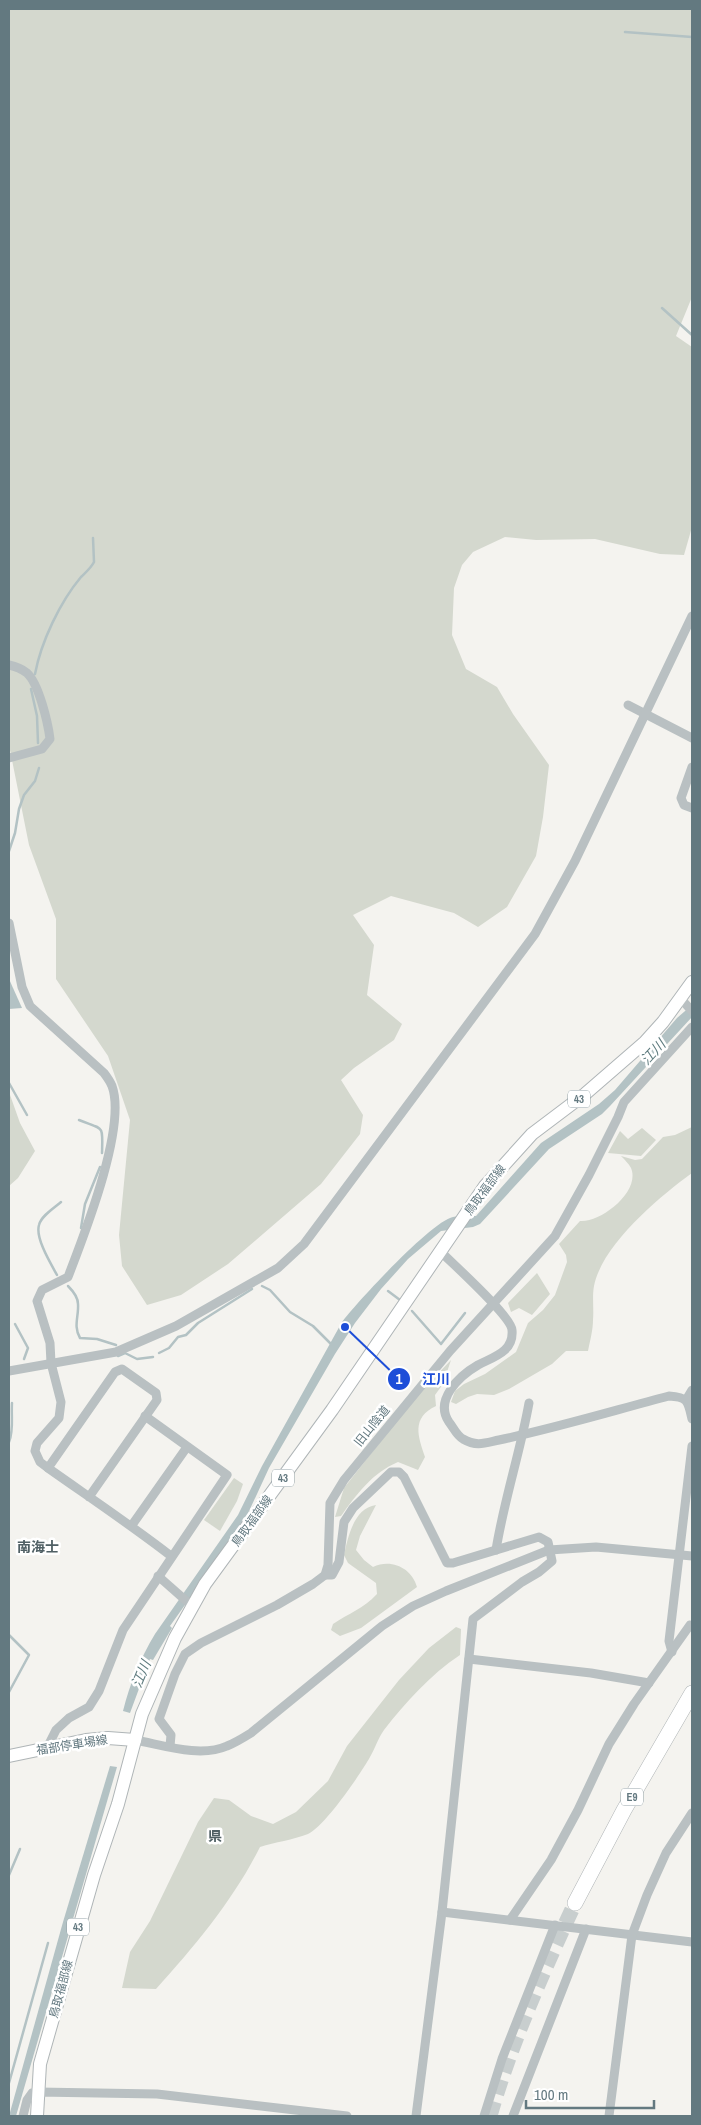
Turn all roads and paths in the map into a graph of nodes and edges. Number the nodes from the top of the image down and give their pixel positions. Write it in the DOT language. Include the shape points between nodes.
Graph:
graph roads {
  1 [pos="692,616"];
  2 [pos="9,665"];
  3 [pos="628,705"];
  4 [pos="645,713"];
  5 [pos="692,738"];
  6 [pos="9,758"];
  7 [pos="692,767"];
  8 [pos="692,808"];
  9 [pos="9,923"];
  10 [pos="692,982"];
  11 [pos="687,1005"];
  12 [pos="692,1027"];
  13 [pos="441,1252"];
  14 [pos="494,1305"];
  15 [pos="51,1364"];
  16 [pos="9,1370"];
  17 [pos="692,1390"];
  18 [pos="686,1400"];
  19 [pos="529,1403"];
  20 [pos="145,1416"];
  21 [pos="692,1419"];
  22 [pos="523,1436"];
  23 [pos="692,1446"];
  24 [pos="187,1447"];
  25 [pos="48,1468"];
  26 [pos="89,1497"];
  27 [pos="132,1525"];
  28 [pos="496,1550"];
  29 [pos="549,1550"];
  30 [pos="679,1555"];
  31 [pos="171,1556"];
  32 [pos="692,1556"];
  33 [pos="325,1575"];
  34 [pos="158,1576"];
  35 [pos="192,1606"];
  36 [pos="690,1625"];
  37 [pos="672,1652"];
  38 [pos="469,1659"];
  39 [pos="649,1683"];
  40 [pos="692,1693"];
  41 [pos="692,1709"];
  42 [pos="135,1740"];
  43 [pos="170,1746"];
  44 [pos="47,1748"];
  45 [pos="9,1756"];
  46 [pos="692,1812"];
  47 [pos="442,1912"];
  48 [pos="510,1920"];
  49 [pos="555,1925"];
  50 [pos="586,1929"];
  51 [pos="632,1935"];
  52 [pos="692,1942"];
  53 [pos="38,2092"];
  54 [pos="23,2116"];
  55 [pos="37,2116"];
  56 [pos="347,2116"];
  57 [pos="416,2116"];
  58 [pos="484,2116"];
  59 [pos="513,2116"];
  60 [pos="609,2116"];
  1 -- 4 [label="street"];
  2 -- 6 [label="street" via="26,672 34,682 50,740 42,749"];
  3 -- 4 [label="street"];
  4 -- 5 [label="street"];
  4 -- 15 [label="street" via="575,861 530,942 304,1244 278,1268 176,1326 116,1352"];
  7 -- 8 [label="street" via="681,798 684,805"];
  9 -- 15 [label="street" via="22,987 30,1006 104,1073 112,1086 114,1102 115,1125 95,1204 75,1260 68,1277 42,1290 37,1301 50,1343"];
  10 -- 11 [label="main road, 鳥取福部線 / 43"];
  11 -- 13 [label="main road, 鳥取福部線 / 43" via="663,1022 623,1063 532,1134 485,1186"];
  12 -- 14 [label="street, 旧山陰道" via="624,1102 555,1236"];
  13 -- 14 [label="street"];
  13 -- 35 [label="main road, 鳥取福部線 / 43"];
  14 -- 22 [label="street" via="510,1323 510,1344 500,1355 476,1366 455,1383 444,1399 444,1415 463,1439 480,1445"];
  14 -- 33 [label="street, 旧山陰道" via="450,1351 344,1480 330,1502"];
  15 -- 16 [label="street"];
  15 -- 25 [label="street" via="61,1402 59,1418 37,1443 35,1451 40,1462"];
  17 -- 18 [label="street"];
  18 -- 21 [label="street"];
  18 -- 22 [label="street" via="682,1396 669,1396"];
  19 -- 22 [label="street"];
  20 -- 24 [label="street"];
  20 -- 25 [label="street" via="157,1400 156,1392 122,1369 115,1372"];
  20 -- 26 [label="street"];
  22 -- 28 [label="street"];
  23 -- 30 [label="street"];
  24 -- 27 [label="street"];
  24 -- 31 [label="street" via="227,1475"];
  25 -- 26 [label="street"];
  26 -- 27 [label="street"];
  27 -- 31 [label="street"];
  28 -- 29 [label="street" via="539,1537 548,1542"];
  28 -- 33 [label="street" via="447,1563 404,1477 400,1472 391,1472 353,1508 344,1522 339,1562 332,1575"];
  29 -- 30 [label="street" via="596,1547"];
  29 -- 38 [label="street" via="552,1561 548,1565 473,1619"];
  29 -- 43 [label="street" via="413,1606 360,1643 257,1729 227,1746 213,1750"];
  30 -- 32 [label="street"];
  30 -- 37 [label="street" via="669,1641"];
  31 -- 34 [label="street"];
  33 -- 43 [label="street" via="186,1654 159,1719 171,1735"];
  34 -- 35 [label="street"];
  34 -- 44 [label="street" via="123,1630 99,1691 90,1705 56,1730"];
  35 -- 42 [label="main road, 鳥取福部線 / 43" via="157,1675"];
  36 -- 37 [label="street"];
  37 -- 39 [label="street"];
  38 -- 39 [label="street"];
  38 -- 47 [label="street"];
  39 -- 48 [label="street" via="609,1744 551,1860"];
  40 -- 41 [label="highway, E9" via="624,1810 578,1904"];
  42 -- 43 [label="street"];
  42 -- 44 [label="main road, 福部停車場線" via="108,1738"];
  42 -- 53 [label="main road, 鳥取福部線 / 43" via="42,2056"];
  44 -- 45 [label="main road, 福部停車場線"];
  46 -- 51 [label="street" via="666,1853"];
  47 -- 48 [label="street"];
  47 -- 57 [label="street"];
  48 -- 49 [label="street"];
  49 -- 50 [label="street"];
  49 -- 58 [label="street" via="502,2059"];
  50 -- 51 [label="street"];
  50 -- 59 [label="street"];
  51 -- 52 [label="street"];
  51 -- 60 [label="street"];
  53 -- 54 [label="street" via="32,2093 27,2100"];
  53 -- 55 [label="main road, 鳥取福部線 / 43"];
  53 -- 56 [label="street" via="158,2094"];
}
